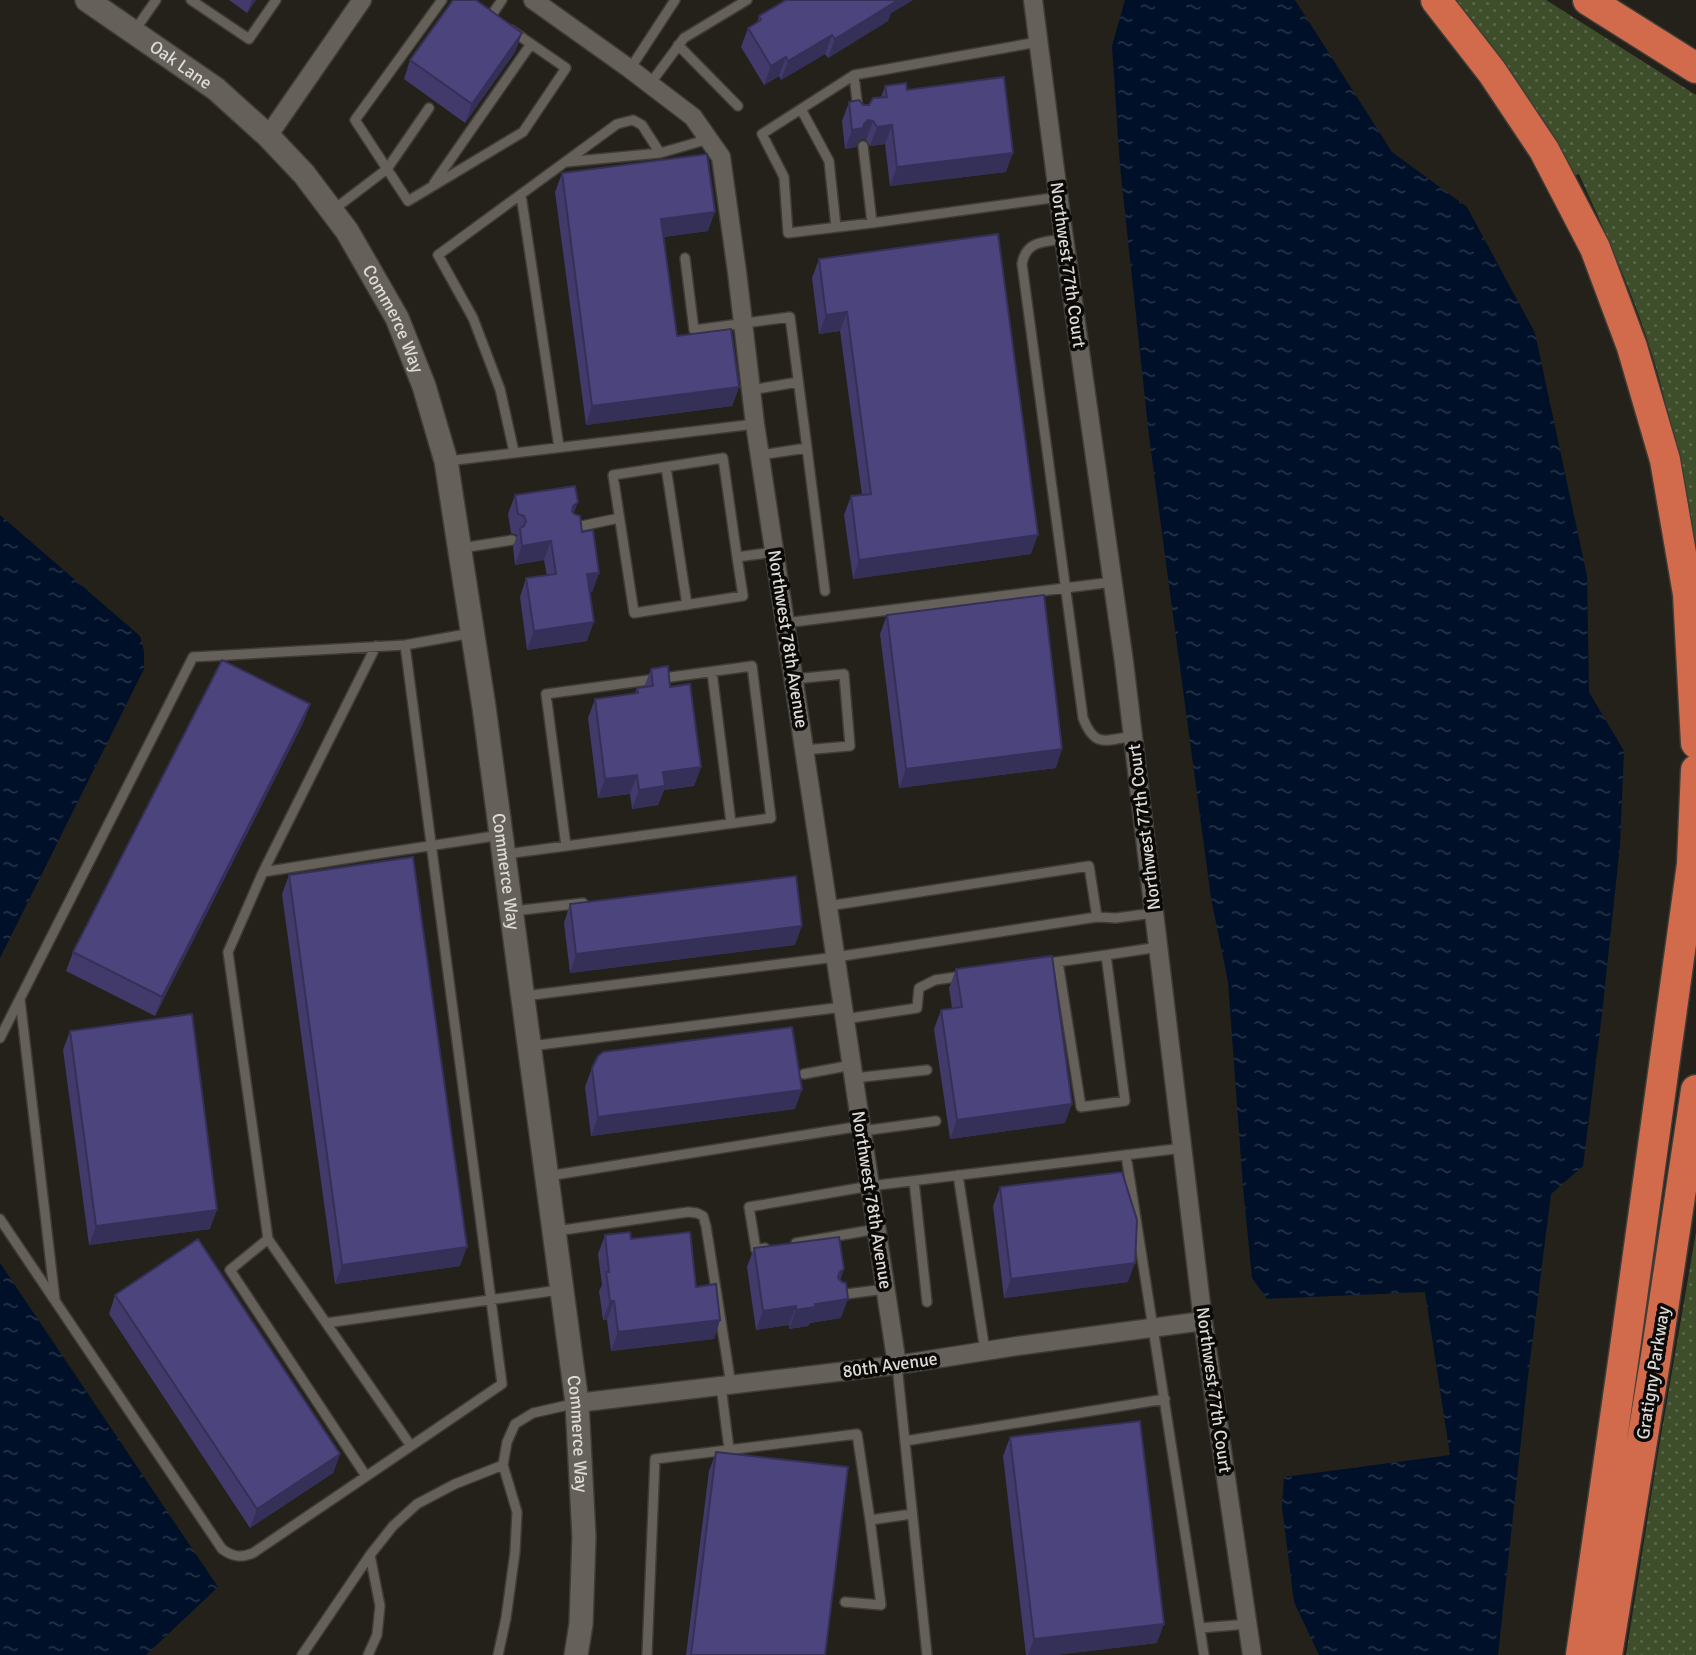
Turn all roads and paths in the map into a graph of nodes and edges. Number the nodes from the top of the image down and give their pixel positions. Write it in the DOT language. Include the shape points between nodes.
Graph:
graph roads {
  1 [pos="87,0"];
  2 [pos="156,0"];
  3 [pos="191,0"];
  4 [pos="276,0"];
  5 [pos="362,0"];
  6 [pos="442,0"];
  7 [pos="502,0"];
  8 [pos="533,0"];
  9 [pos="675,0"];
  10 [pos="747,0"];
  11 [pos="1033,0"];
  12 [pos="1436,0"];
  13 [pos="1588,0"];
  14 [pos="1623,0"];
  15 [pos="133,32"];
  16 [pos="1038,42"];
  17 [pos="531,44"];
  18 [pos="678,45"];
  19 [pos="1696,47"];
  20 [pos="1696,68"];
  21 [pos="630,69"];
  22 [pos="854,75"];
  23 [pos="650,84"];
  24 [pos="738,106"];
  25 [pos="429,108"];
  26 [pos="801,109"];
  27 [pos="859,118"];
  28 [pos="268,136"];
  29 [pos="709,139"];
  30 [pos="863,146"];
  31 [pos="660,153"];
  32 [pos="566,162"];
  33 [pos="387,169"];
  34 [pos="431,188"];
  35 [pos="521,195"];
  36 [pos="1059,197"];
  37 [pos="333,211"];
  38 [pos="872,223"];
  39 [pos="836,227"];
  40 [pos="1064,239"];
  41 [pos="684,258"];
  42 [pos="743,324"];
  43 [pos="798,383"];
  44 [pos="751,390"];
  45 [pos="755,424"];
  46 [pos="559,447"];
  47 [pos="807,448"];
  48 [pos="514,453"];
  49 [pos="760,455"];
  50 [pos="446,461"];
  51 [pos="666,467"];
  52 [pos="619,518"];
  53 [pos="572,528"];
  54 [pos="512,540"];
  55 [pos="459,548"];
  56 [pos="774,552"];
  57 [pos="737,557"];
  58 [pos="1113,582"];
  59 [pos="1065,588"];
  60 [pos="825,591"];
  61 [pos="687,605"];
  62 [pos="785,623"];
  63 [pos="472,633"];
  64 [pos="405,645"];
  65 [pos="376,646"];
  66 [pos="712,672"];
  67 [pos="794,679"];
  68 [pos="1133,736"];
  69 [pos="1696,743"];
  70 [pos="804,750"];
  71 [pos="1696,770"];
  72 [pos="732,823"];
  73 [pos="503,844"];
  74 [pos="430,846"];
  75 [pos="566,846"];
  76 [pos="263,872"];
  77 [pos="594,902"];
  78 [pos="828,906"];
  79 [pos="511,912"];
  80 [pos="1154,913"];
  81 [pos="1097,917"];
  82 [pos="1158,947"];
  83 [pos="1106,955"];
  84 [pos="836,957"];
  85 [pos="1058,962"];
  86 [pos="1031,966"];
  87 [pos="976,974"];
  88 [pos="523,996"];
  89 [pos="20,999"];
  90 [pos="844,1013"];
  91 [pos="0,1038"];
  92 [pos="529,1047"];
  93 [pos="927,1070"];
  94 [pos="853,1072"];
  95 [pos="804,1074"];
  96 [pos="1696,1090"];
  97 [pos="936,1121"];
  98 [pos="862,1128"];
  99 [pos="1183,1148"];
  100 [pos="1126,1155"];
  101 [pos="958,1175"];
  102 [pos="547,1176"];
  103 [pos="914,1181"];
  104 [pos="870,1186"];
  105 [pos="0,1219"];
  106 [pos="877,1229"];
  107 [pos="554,1232"];
  108 [pos="268,1239"];
  109 [pos="783,1245"];
  110 [pos="769,1248"];
  111 [pos="886,1289"];
  112 [pos="562,1290"];
  113 [pos="838,1295"];
  114 [pos="491,1300"];
  115 [pos="56,1302"];
  116 [pos="927,1302"];
  117 [pos="1203,1321"];
  118 [pos="326,1323"];
  119 [pos="1154,1328"];
  120 [pos="985,1351"];
  121 [pos="897,1365"];
  122 [pos="726,1385"];
  123 [pos="1165,1399"];
  124 [pos="577,1403"];
  125 [pos="905,1441"];
  126 [pos="411,1446"];
  127 [pos="729,1449"];
  128 [pos="503,1465"];
  129 [pos="366,1476"];
  130 [pos="912,1514"];
  131 [pos="870,1520"];
  132 [pos="370,1555"];
  133 [pos="845,1602"];
  134 [pos="1248,1624"];
  135 [pos="1200,1628"];
  136 [pos="302,1655"];
  137 [pos="368,1655"];
  138 [pos="498,1655"];
  139 [pos="576,1655"];
  140 [pos="648,1655"];
  141 [pos="927,1655"];
  142 [pos="1204,1655"];
  143 [pos="1252,1655"];
  144 [pos="1581,1655"];
  145 [pos="1607,1655"];
  1 -- 15 [label="street, Oak Lane"];
  2 -- 15 [label="lane"];
  3 -- 4 [label="lane" via="249,39"];
  5 -- 28 [label="street"];
  6 -- 33 [label="lane" via="355,120"];
  7 -- 17 [label="lane" via="487,14"];
  8 -- 21 [label="street, Northwest 78th Avenue"];
  9 -- 21 [label="lane"];
  10 -- 18 [label="lane"];
  11 -- 16 [label="street, Northwest 77th Court"];
  12 -- 69 [label="highway" via="1544,150 1595,248 1632,347 1665,460 1688,594"];
  13 -- 20 [label="highway"];
  14 -- 19 [label="highway"];
  15 -- 28 [label="street, Oak Lane" via="216,89"];
  16 -- 22 [label="lane"];
  16 -- 36 [label="street, Northwest 77th Court"];
  17 -- 34 [label="lane"];
  17 -- 34 [label="lane" via="566,68 523,132"];
  18 -- 23 [label="lane"];
  18 -- 24 [label="lane"];
  21 -- 23 [label="street, Northwest 78th Avenue"];
  22 -- 26 [label="lane"];
  22 -- 27 [label="lane"];
  23 -- 29 [label="street, Northwest 78th Avenue" via="693,117"];
  25 -- 33 [label="lane"];
  26 -- 39 [label="lane" via="829,161"];
  26 -- 39 [label="lane" via="762,134 784,177 788,233"];
  28 -- 37 [label="street, Commerce Way"];
  29 -- 31 [label="lane"];
  29 -- 42 [label="street, Northwest 78th Avenue" via="722,158"];
  30 -- 38 [label="lane"];
  31 -- 32 [label="lane"];
  31 -- 32 [label="lane" via="642,125 633,120 617,124"];
  32 -- 35 [label="lane"];
  33 -- 34 [label="lane" via="408,201"];
  33 -- 37 [label="lane"];
  35 -- 46 [label="lane"];
  35 -- 48 [label="lane" via="438,255 473,318 500,389"];
  36 -- 38 [label="lane"];
  36 -- 40 [label="street, Northwest 77th Court"];
  37 -- 50 [label="street, Commerce Way" via="397,318"];
  38 -- 39 [label="lane"];
  40 -- 58 [label="street, Northwest 77th Court"];
  40 -- 59 [label="lane" via="1032,246 1022,264"];
  41 -- 42 [label="lane" via="694,330"];
  42 -- 43 [label="lane" via="790,317"];
  42 -- 44 [label="street, Northwest 78th Avenue"];
  43 -- 44 [label="lane"];
  43 -- 47 [label="lane"];
  44 -- 45 [label="street, Northwest 78th Avenue"];
  45 -- 46 [label="lane"];
  45 -- 49 [label="street, Northwest 78th Avenue"];
  46 -- 48 [label="lane"];
  47 -- 49 [label="lane"];
  47 -- 60 [label="lane"];
  48 -- 50 [label="lane"];
  49 -- 56 [label="street, Northwest 78th Avenue"];
  50 -- 55 [label="street, Commerce Way"];
  51 -- 52 [label="lane" via="613,475"];
  51 -- 57 [label="lane" via="723,458"];
  51 -- 61 [label="lane"];
  52 -- 53 [label="lane"];
  52 -- 61 [label="lane" via="634,613"];
  54 -- 55 [label="lane"];
  55 -- 63 [label="street, Commerce Way"];
  56 -- 57 [label="lane"];
  56 -- 62 [label="street, Northwest 78th Avenue"];
  57 -- 61 [label="lane" via="743,596"];
  58 -- 59 [label="lane"];
  58 -- 68 [label="street, Northwest 77th Court"];
  59 -- 62 [label="lane"];
  59 -- 68 [label="lane" via="1087,728 1101,741"];
  62 -- 67 [label="street, Northwest 78th Avenue"];
  63 -- 64 [label="lane"];
  63 -- 73 [label="street, Commerce Way"];
  64 -- 65 [label="lane"];
  64 -- 74 [label="lane"];
  65 -- 76 [label="lane"];
  65 -- 89 [label="lane" via="193,657"];
  66 -- 72 [label="lane"];
  66 -- 72 [label="lane" via="752,666 771,818"];
  66 -- 75 [label="lane" via="546,694"];
  67 -- 70 [label="street, Northwest 78th Avenue"];
  67 -- 70 [label="lane" via="844,674 850,746"];
  68 -- 80 [label="street, Northwest 77th Court"];
  70 -- 78 [label="street, Northwest 78th Avenue"];
  71 -- 144 [label="highway" via="1692,864"];
  72 -- 75 [label="lane"];
  73 -- 74 [label="lane"];
  73 -- 75 [label="lane"];
  73 -- 79 [label="street, Commerce Way"];
  74 -- 76 [label="lane"];
  74 -- 114 [label="lane"];
  76 -- 108 [label="lane" via="228,952"];
  77 -- 79 [label="lane"];
  78 -- 81 [label="lane" via="1089,866"];
  78 -- 84 [label="street, Northwest 78th Avenue"];
  79 -- 88 [label="street, Commerce Way"];
  80 -- 81 [label="lane"];
  80 -- 82 [label="street, Northwest 77th Court"];
  81 -- 84 [label="lane"];
  82 -- 83 [label="lane"];
  82 -- 99 [label="street, Northwest 77th Court"];
  83 -- 85 [label="lane"];
  83 -- 85 [label="lane" via="1125,1101 1082,1107"];
  84 -- 88 [label="lane"];
  84 -- 90 [label="street, Northwest 78th Avenue"];
  85 -- 86 [label="lane"];
  87 -- 90 [label="lane" via="935,980 919,988 917,1008"];
  88 -- 92 [label="street, Commerce Way"];
  89 -- 91 [label="lane"];
  89 -- 115 [label="lane"];
  90 -- 92 [label="lane"];
  90 -- 94 [label="street, Northwest 78th Avenue"];
  92 -- 102 [label="street, Commerce Way"];
  93 -- 94 [label="lane"];
  94 -- 95 [label="lane"];
  94 -- 98 [label="street, Northwest 78th Avenue"];
  96 -- 145 [label="highway, Gratigny Parkway"];
  97 -- 98 [label="lane"];
  98 -- 102 [label="lane"];
  98 -- 104 [label="street, Northwest 78th Avenue"];
  99 -- 100 [label="lane"];
  99 -- 117 [label="street, Northwest 77th Court"];
  100 -- 101 [label="lane"];
  100 -- 119 [label="lane"];
  101 -- 103 [label="lane"];
  101 -- 120 [label="lane"];
  102 -- 107 [label="street, Commerce Way"];
  103 -- 104 [label="lane"];
  103 -- 116 [label="lane"];
  104 -- 106 [label="street, Northwest 78th Avenue"];
  104 -- 110 [label="lane" via="749,1207 756,1250"];
  105 -- 115 [label="lane"];
  106 -- 109 [label="lane"];
  106 -- 111 [label="street, Northwest 78th Avenue"];
  107 -- 112 [label="street, Commerce Way"];
  107 -- 122 [label="lane" via="688,1212 703,1216"];
  108 -- 118 [label="lane"];
  108 -- 129 [label="lane" via="230,1270"];
  111 -- 113 [label="lane"];
  111 -- 121 [label="street, Northwest 78th Avenue"];
  112 -- 114 [label="lane"];
  112 -- 124 [label="street, Commerce Way"];
  114 -- 118 [label="lane"];
  114 -- 126 [label="lane" via="502,1384"];
  115 -- 129 [label="lane" via="229,1554 253,1553"];
  117 -- 119 [label="street, 80th Avenue"];
  117 -- 134 [label="street, Northwest 77th Court"];
  118 -- 126 [label="lane"];
  119 -- 120 [label="street, 80th Avenue"];
  119 -- 123 [label="lane"];
  120 -- 121 [label="street, 80th Avenue"];
  121 -- 122 [label="street, 80th Avenue"];
  121 -- 125 [label="lane"];
  122 -- 124 [label="street, 80th Avenue"];
  122 -- 127 [label="lane"];
  123 -- 125 [label="lane"];
  123 -- 135 [label="lane"];
  124 -- 128 [label="lane" via="533,1413 515,1424"];
  124 -- 139 [label="street, Commerce Way" via="584,1538"];
  125 -- 130 [label="lane"];
  126 -- 129 [label="lane"];
  127 -- 131 [label="lane" via="857,1434"];
  127 -- 140 [label="lane" via="654,1459"];
  128 -- 132 [label="lane" via="417,1504"];
  128 -- 138 [label="lane" via="517,1511"];
  130 -- 131 [label="lane"];
  130 -- 141 [label="lane"];
  131 -- 133 [label="lane" via="881,1605"];
  132 -- 136 [label="lane"];
  132 -- 137 [label="lane" via="380,1606"];
  134 -- 135 [label="lane"];
  134 -- 143 [label="street, Northwest 77th Court"];
  135 -- 142 [label="lane"];
}
